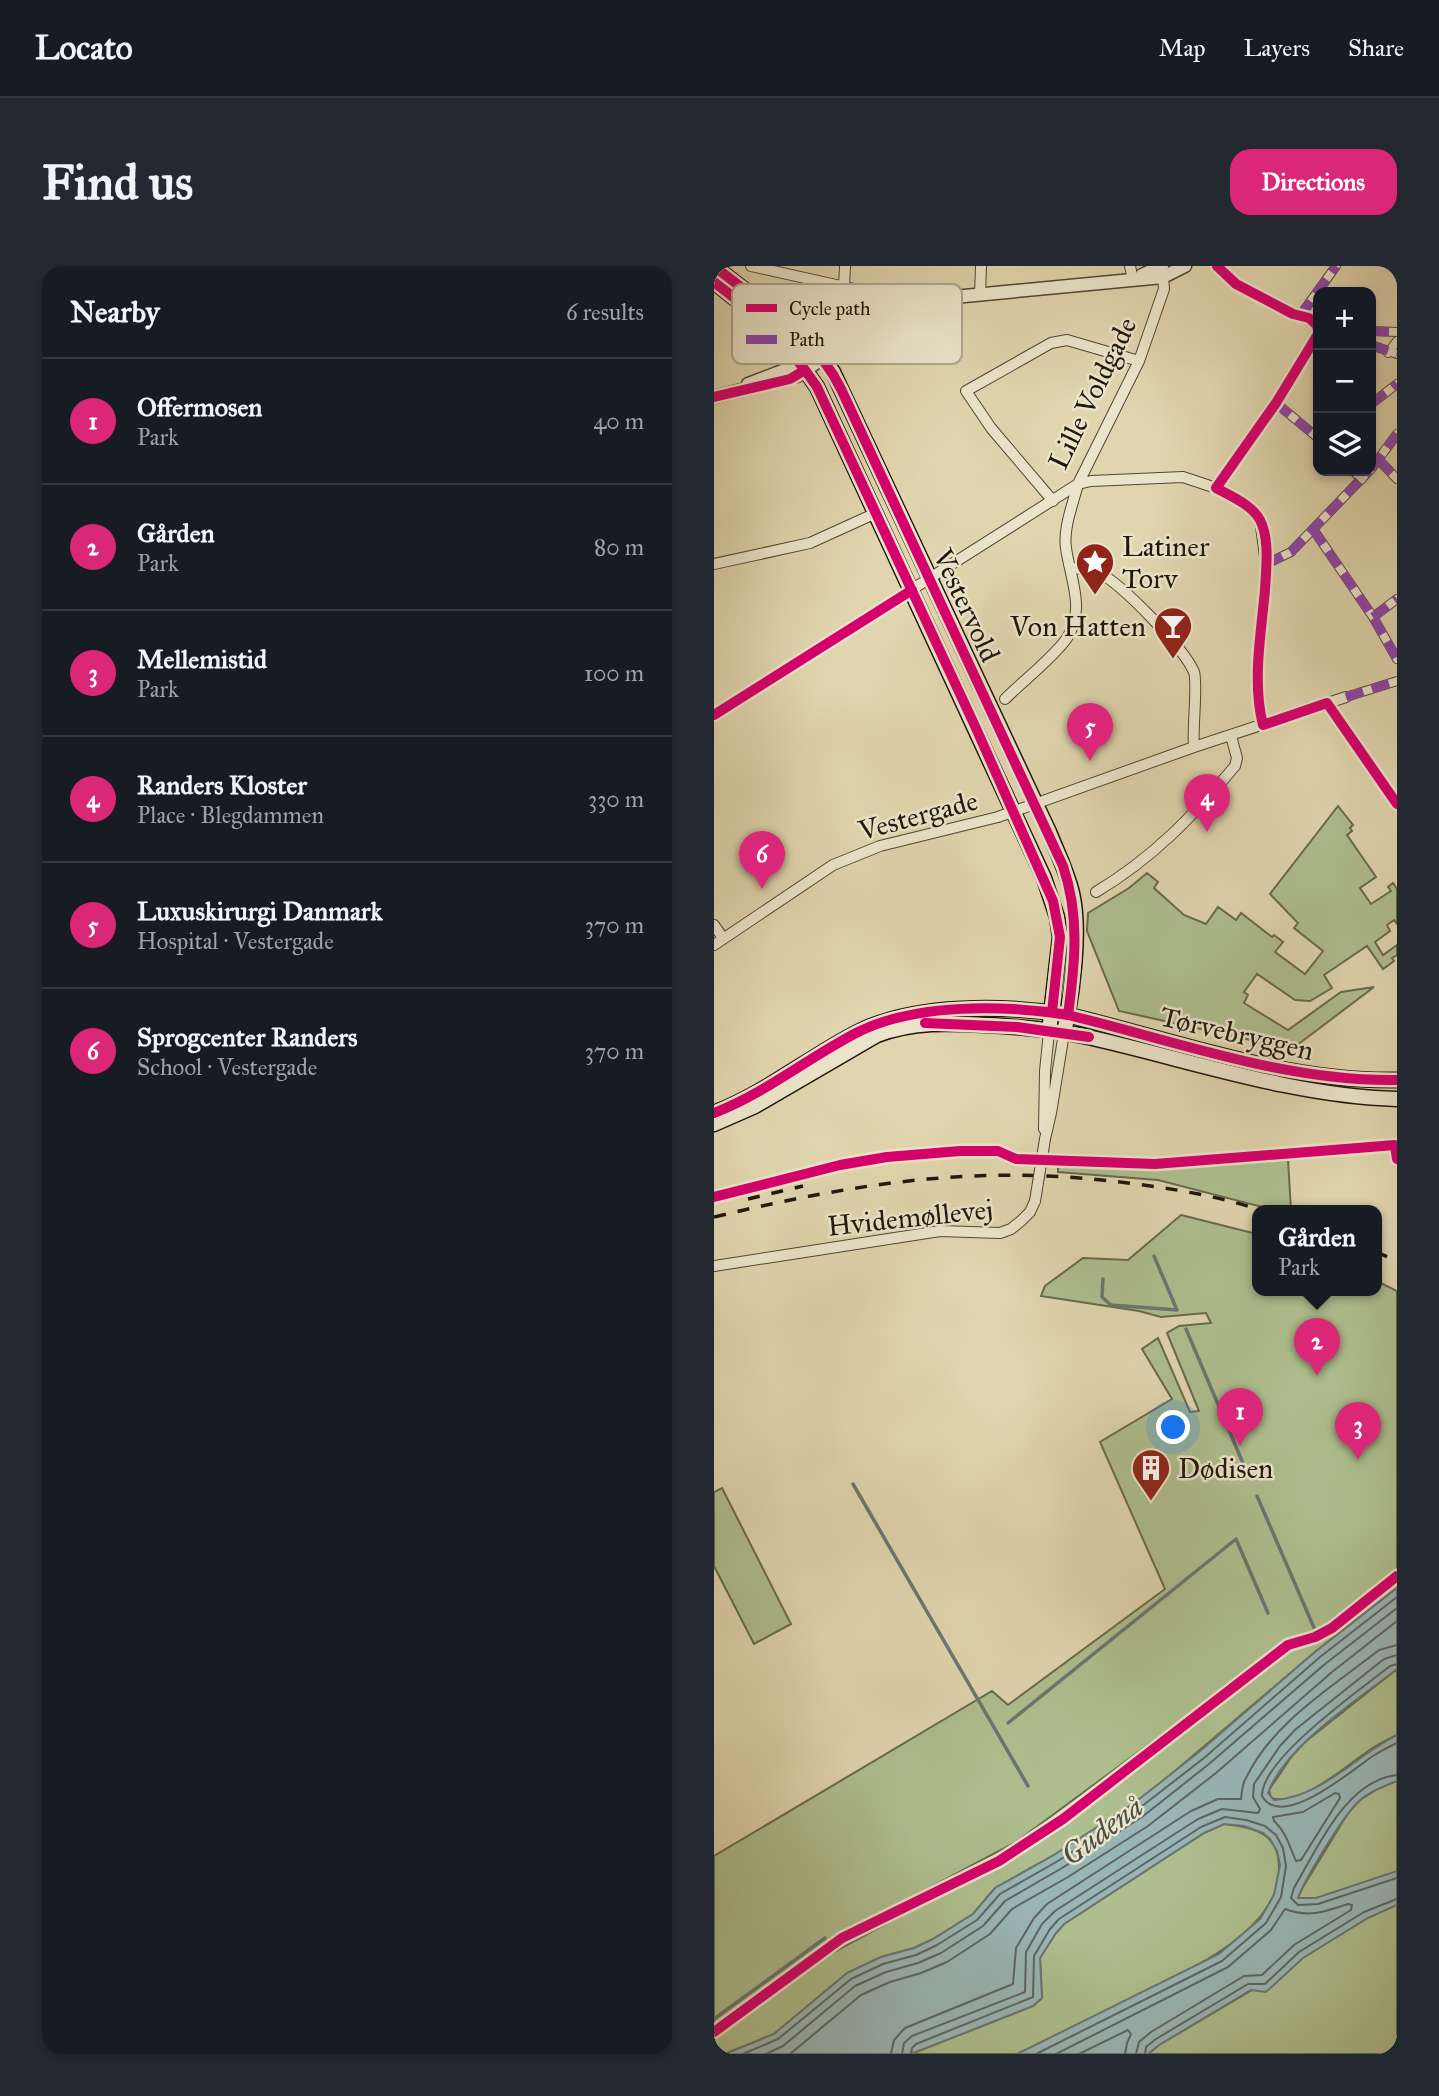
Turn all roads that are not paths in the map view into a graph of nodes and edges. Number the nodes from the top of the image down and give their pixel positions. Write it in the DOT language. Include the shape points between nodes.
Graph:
graph roads {
  1 [pos="714,266"];
  2 [pos="751,266"];
  3 [pos="845,266"];
  4 [pos="981,266"];
  5 [pos="1130,266"];
  6 [pos="1185,266"];
  7 [pos="1217,266"];
  8 [pos="1336,266"];
  9 [pos="1162,270"];
  10 [pos="1133,280"];
  11 [pos="714,282"];
  12 [pos="736,284"];
  13 [pos="831,284"];
  14 [pos="844,284"];
  15 [pos="980,295"];
  16 [pos="732,296"];
  17 [pos="962,297"];
  18 [pos="1300,316"];
  19 [pos="1313,323"];
  20 [pos="1376,331"];
  21 [pos="1397,332"];
  22 [pos="1313,338"];
  23 [pos="1397,341"];
  24 [pos="1376,347"];
  25 [pos="1393,354"];
  26 [pos="1139,361"];
  27 [pos="801,364"];
  28 [pos="810,364"];
  29 [pos="826,364"];
  30 [pos="803,367"];
  31 [pos="1397,384"];
  32 [pos="714,397"];
  33 [pos="1376,400"];
  34 [pos="1276,403"];
  35 [pos="1313,434"];
  36 [pos="1397,434"];
  37 [pos="1379,460"];
  38 [pos="1376,463"];
  39 [pos="1359,476"];
  40 [pos="1365,476"];
  41 [pos="1362,479"];
  42 [pos="1397,479"];
  43 [pos="1078,484"];
  44 [pos="1216,488"];
  45 [pos="1053,501"];
  46 [pos="876,513"];
  47 [pos="1314,529"];
  48 [pos="714,564"];
  49 [pos="1266,564"];
  50 [pos="1072,568"];
  51 [pos="929,579"];
  52 [pos="912,590"];
  53 [pos="1397,599"];
  54 [pos="1373,617"];
  55 [pos="1397,659"];
  56 [pos="1397,681"];
  57 [pos="1346,697"];
  58 [pos="1005,699"];
  59 [pos="1327,703"];
  60 [pos="714,715"];
  61 [pos="1263,725"];
  62 [pos="1231,736"];
  63 [pos="1194,747"];
  64 [pos="1035,804"];
  65 [pos="1397,804"];
  66 [pos="1013,811"];
  67 [pos="1096,892"];
  68 [pos="714,925"];
  69 [pos="723,938"];
  70 [pos="714,945"];
  71 [pos="1052,1012"];
  72 [pos="1068,1015"];
  73 [pos="1057,1033"];
  74 [pos="1397,1080"];
  75 [pos="1397,1099"];
  76 [pos="714,1113"];
  77 [pos="714,1124"];
  78 [pos="714,1266"];
  1 -- 12 [label="main road, Vestervold"];
  2 -- 13 [label="street"];
  3 -- 14 [label="street"];
  4 -- 15 [label="street"];
  5 -- 10 [label="street"];
  6 -- 9 [label="street"];
  7 -- 18 [label="street" via="1236,284"];
  8 -- 18 [label="street"];
  9 -- 10 [label="street"];
  9 -- 26 [label="street, Lille Voldgade" via="1164,289"];
  10 -- 15 [label="street"];
  11 -- 16 [label="main road, Vestervold"];
  15 -- 17 [label="street"];
  18 -- 19 [label="street"];
  20 -- 21 [label="street"];
  22 -- 34 [label="street"];
  23 -- 25 [label="street"];
  24 -- 25 [label="street"];
  26 -- 43 [label="street, Lille Voldgade"];
  26 -- 45 [label="street" via="1067,340 1051,343 966,391 990,428"];
  27 -- 30 [label="main road, Vestervold"];
  28 -- 30 [label="street"];
  29 -- 51 [label="main road, Vestervold"];
  30 -- 32 [label="street"];
  30 -- 46 [label="main road, Vestervold" via="817,387"];
  31 -- 33 [label="street"];
  34 -- 35 [label="street"];
  34 -- 44 [label="street"];
  36 -- 37 [label="street"];
  37 -- 38 [label="street"];
  37 -- 42 [label="street"];
  39 -- 41 [label="street"];
  40 -- 41 [label="street"];
  41 -- 47 [label="street"];
  43 -- 44 [label="street" via="1183,477"];
  43 -- 45 [label="street, Lille Voldgade"];
  43 -- 50 [label="street" via="1066,533"];
  44 -- 49 [label="street" via="1260,519"];
  45 -- 51 [label="street, Lille Voldgade"];
  46 -- 48 [label="street" via="810,543"];
  46 -- 52 [label="main road, Vestervold"];
  47 -- 49 [label="street" via="1291,552"];
  47 -- 54 [label="street"];
  49 -- 61 [label="street" via="1257,690"];
  50 -- 58 [label="street" via="1077,593 1074,625 1067,639"];
  50 -- 63 [label="street" via="1100,573 1171,639 1183,656 1195,674"];
  51 -- 52 [label="street, Lille Voldgade"];
  51 -- 64 [label="main road, Vestervold"];
  52 -- 60 [label="street, Lille Voldgade"];
  52 -- 66 [label="main road, Vestervold"];
  53 -- 54 [label="street"];
  54 -- 55 [label="street"];
  56 -- 57 [label="street"];
  57 -- 59 [label="street, Vestergade"];
  59 -- 61 [label="street, Vestergade"];
  59 -- 65 [label="street"];
  61 -- 62 [label="street, Vestergade"];
  62 -- 63 [label="street, Vestergade"];
  62 -- 67 [label="street" via="1235,765 1195,813 1140,862"];
  63 -- 64 [label="street, Vestergade"];
  64 -- 66 [label="street, Vestergade"];
  64 -- 72 [label="main road, Vestervold" via="1072,893 1075,923"];
  66 -- 69 [label="street, Vestergade" via="880,846 833,865"];
  66 -- 71 [label="main road, Vestervold" via="1057,917 1059,954"];
  68 -- 69 [label="street"];
  69 -- 70 [label="street, Vestergade"];
  71 -- 72 [label="main road, Tørvebryggen"];
  71 -- 73 [label="main road, Vestervold"];
  71 -- 76 [label="main road, Tørvebryggen" via="955,1010 890,1019 856,1033 750,1097"];
  72 -- 73 [label="main road, Vestervold"];
  72 -- 74 [label="main road, Tørvebryggen" via="1285,1070"];
  73 -- 75 [label="main road, Tørvebryggen" via="1321,1092"];
  73 -- 77 [label="main road, Tørvebryggen" via="953,1023 893,1029"];
  73 -- 78 [label="street, Hvidemøllevej, bridge" via="1045,1082 1045,1139 1035,1201 1011,1229 1000,1233 940,1231"];
}
